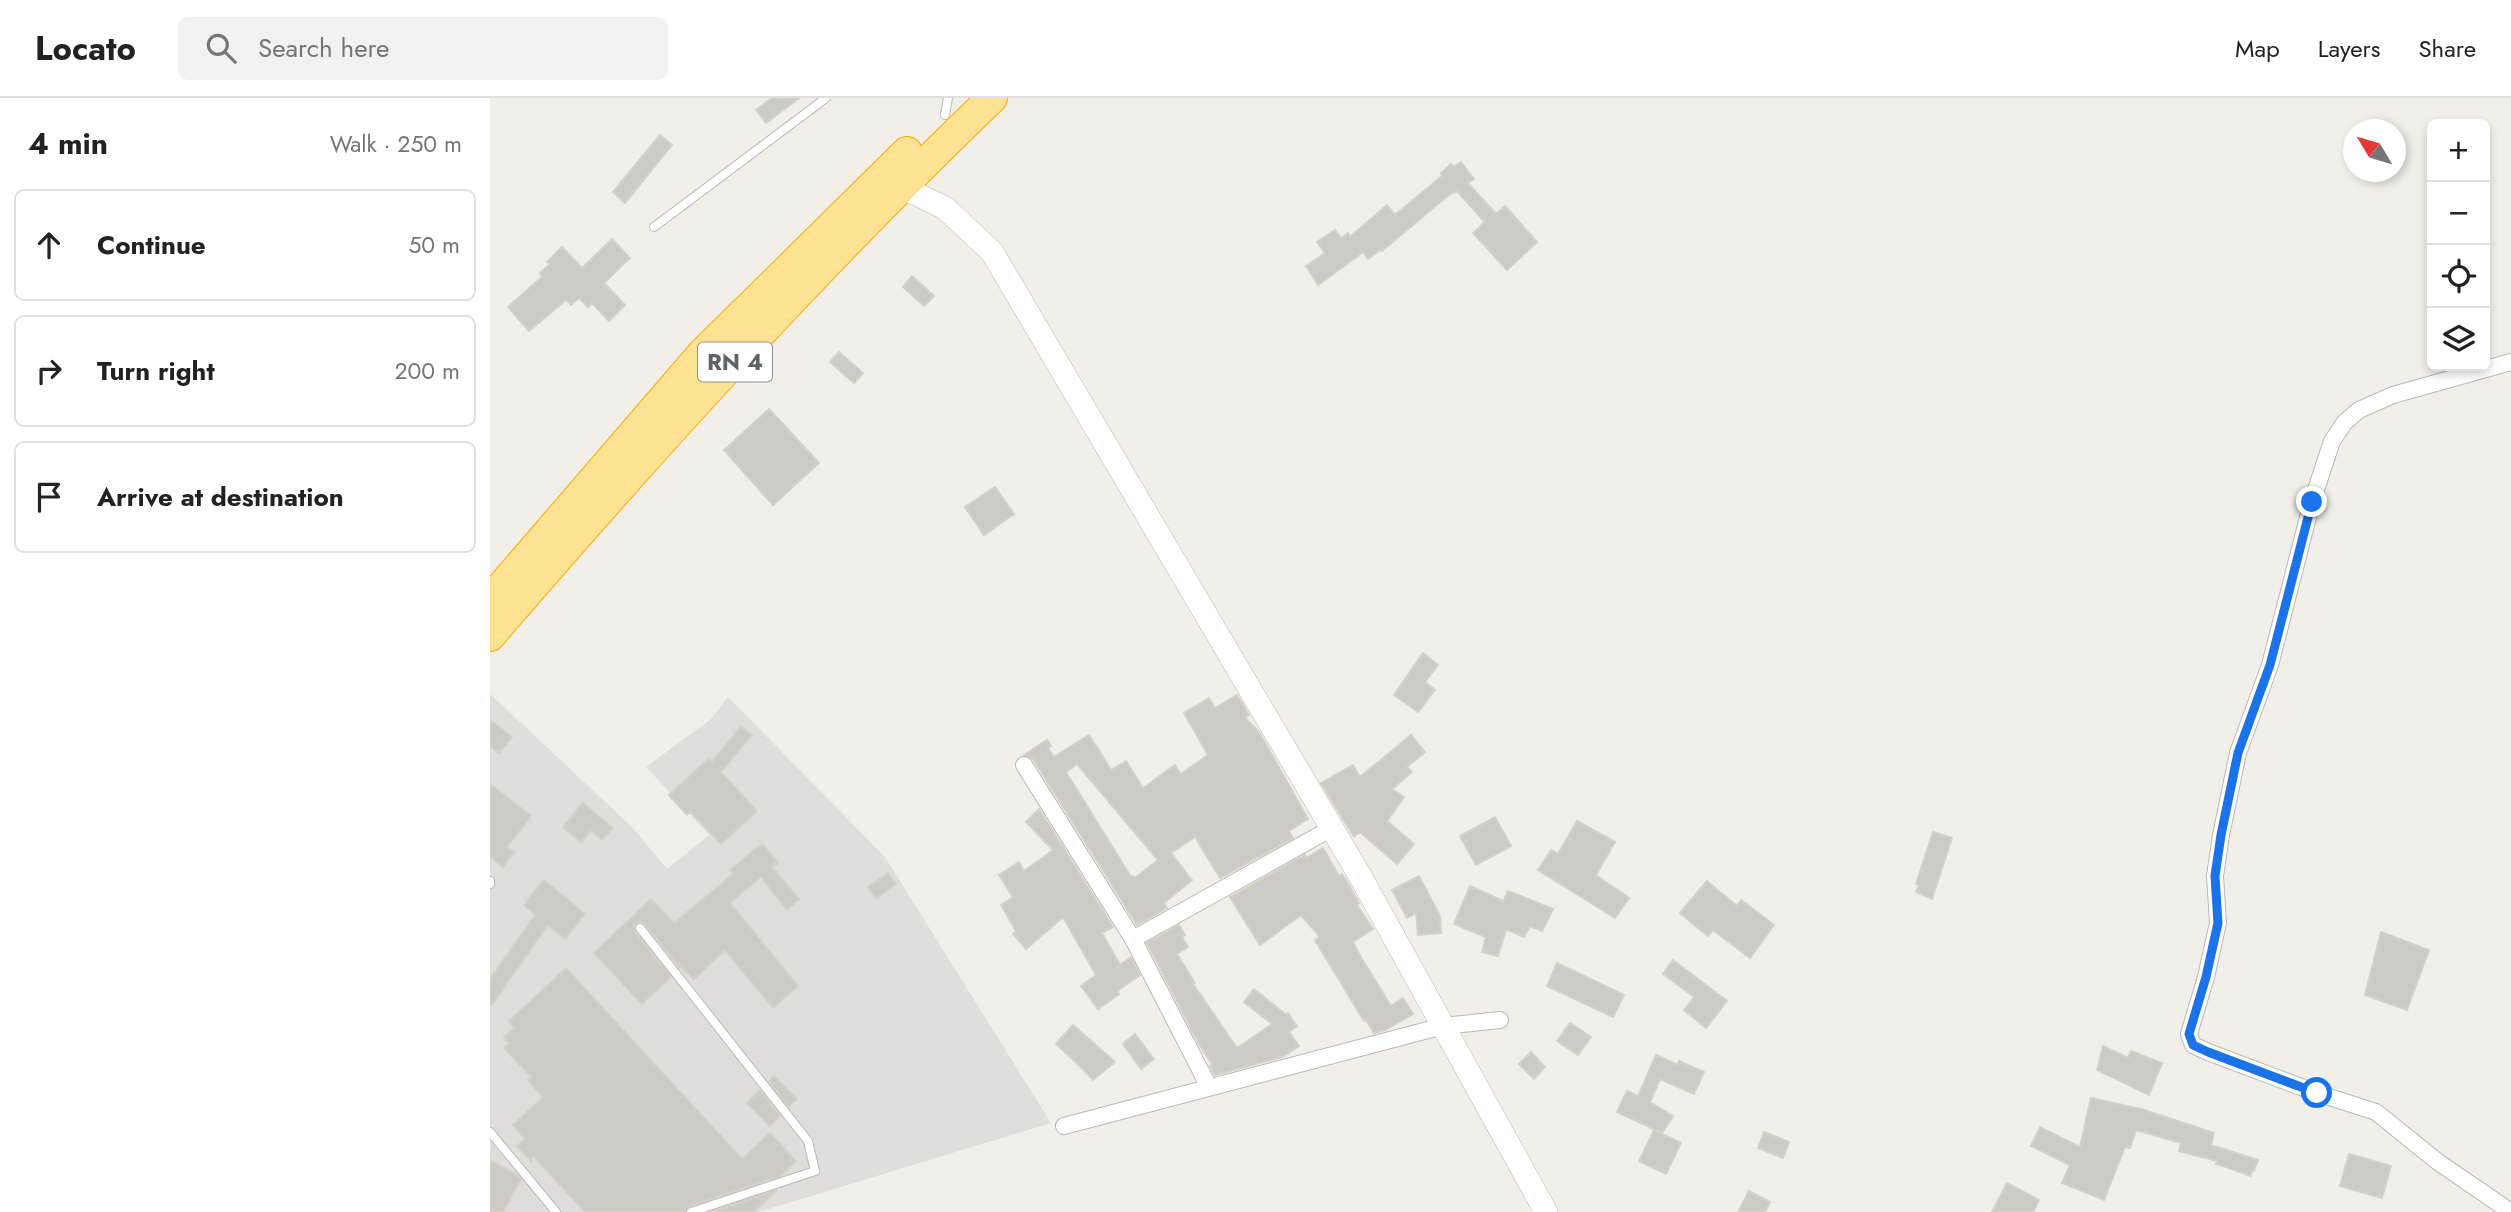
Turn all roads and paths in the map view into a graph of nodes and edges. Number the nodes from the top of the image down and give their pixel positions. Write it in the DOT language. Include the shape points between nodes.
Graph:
graph roads {
  1 [pos="826,98"];
  2 [pos="992,98"];
  3 [pos="952,104"];
  4 [pos="900,186"];
  5 [pos="654,227"];
  6 [pos="2511,362"];
  7 [pos="490,600"];
  8 [pos="490,636"];
  9 [pos="1024,765"];
  10 [pos="1332,828"];
  11 [pos="640,928"];
  12 [pos="1133,939"];
  13 [pos="1500,1020"];
  14 [pos="1443,1026"];
  15 [pos="1209,1087"];
  16 [pos="1063,1126"];
  17 [pos="490,1132"];
  18 [pos="556,1212"];
  19 [pos="691,1212"];
  20 [pos="1546,1212"];
  21 [pos="2511,1212"];
  1 -- 5 [label="lane"];
  2 -- 4 [label="highway, RN 4"];
  3 -- 7 [label="highway, RN 4" via="702,354"];
  4 -- 8 [label="highway, RN 4" via="620,484"];
  4 -- 10 [label="street" via="945,208 992,252"];
  6 -- 21 [label="street" via="2370,405 2345,422 2332,441 2270,665 2238,753 2215,876 2218,923 2189,1034 2193,1045 2208,1052 2376,1112"];
  9 -- 12 [label="street"];
  10 -- 12 [label="street"];
  10 -- 14 [label="street"];
  11 -- 19 [label="lane" via="808,1141 815,1171"];
  12 -- 15 [label="street"];
  13 -- 14 [label="street"];
  14 -- 15 [label="street"];
  14 -- 20 [label="street"];
  15 -- 16 [label="street"];
  17 -- 18 [label="lane"];
}
